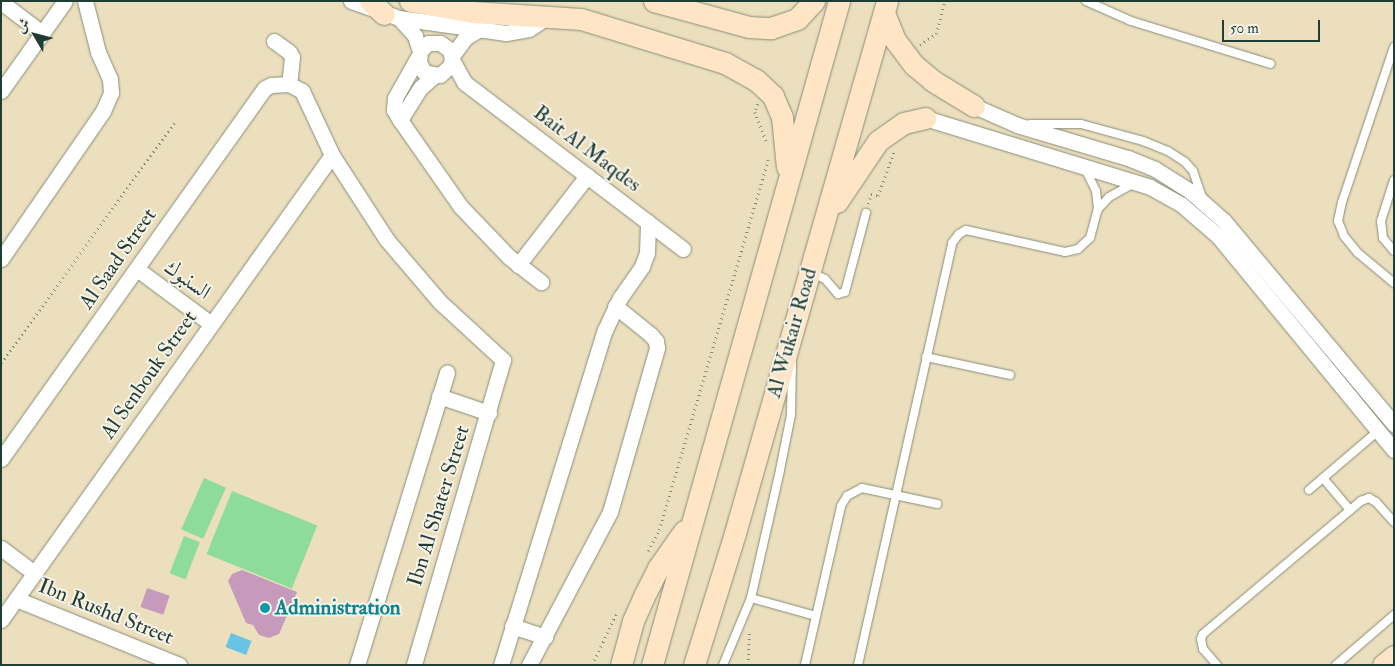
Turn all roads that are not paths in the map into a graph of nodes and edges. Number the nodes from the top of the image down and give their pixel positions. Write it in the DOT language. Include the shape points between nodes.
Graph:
graph roads {
  1 [pos="65,1"];
  2 [pos="85,1"];
  3 [pos="351,1"];
  4 [pos="654,1"];
  5 [pos="814,1"];
  6 [pos="839,1"];
  7 [pos="1086,1"];
  8 [pos="1,2"];
  9 [pos="886,7"];
  10 [pos="391,8"];
  11 [pos="548,16"];
  12 [pos="478,30"];
  13 [pos="42,33"];
  14 [pos="274,41"];
  15 [pos="1394,47"];
  16 [pos="419,54"];
  17 [pos="452,58"];
  18 [pos="1270,64"];
  19 [pos="437,75"];
  20 [pos="466,83"];
  21 [pos="289,84"];
  22 [pos="1,91"];
  23 [pos="974,106"];
  24 [pos="925,118"];
  25 [pos="400,120"];
  26 [pos="1017,125"];
  27 [pos="332,155"];
  28 [pos="1128,158"];
  29 [pos="1084,166"];
  30 [pos="587,176"];
  31 [pos="1122,178"];
  32 [pos="1394,180"];
  33 [pos="788,181"];
  34 [pos="1138,183"];
  35 [pos="1204,202"];
  36 [pos="1098,209"];
  37 [pos="866,213"];
  38 [pos="648,222"];
  39 [pos="825,222"];
  40 [pos="683,249"];
  41 [pos="1394,251"];
  42 [pos="1,259"];
  43 [pos="518,265"];
  44 [pos="137,270"];
  45 [pos="810,271"];
  46 [pos="541,282"];
  47 [pos="1394,283"];
  48 [pos="615,306"];
  49 [pos="211,324"];
  50 [pos="789,338"];
  51 [pos="926,357"];
  52 [pos="447,373"];
  53 [pos="1010,375"];
  54 [pos="439,396"];
  55 [pos="489,413"];
  56 [pos="1394,424"];
  57 [pos="1378,431"];
  58 [pos="1394,450"];
  59 [pos="1,459"];
  60 [pos="1323,478"];
  61 [pos="1309,490"];
  62 [pos="895,495"];
  63 [pos="937,504"];
  64 [pos="1350,510"];
  65 [pos="694,517"];
  66 [pos="1394,522"];
  67 [pos="1,548"];
  68 [pos="34,573"];
  69 [pos="751,598"];
  70 [pos="16,599"];
  71 [pos="1394,615"];
  72 [pos="816,616"];
  73 [pos="1,620"];
  74 [pos="512,626"];
  75 [pos="545,637"];
  76 [pos="1394,656"];
  77 [pos="174,664"];
  78 [pos="356,665"];
  79 [pos="414,665"];
  80 [pos="501,665"];
  81 [pos="530,665"];
  82 [pos="621,665"];
  83 [pos="652,665"];
  84 [pos="694,665"];
  85 [pos="723,665"];
  86 [pos="805,665"];
  87 [pos="858,665"];
  88 [pos="1217,665"];
  89 [pos="1336,665"];
  90 [pos="1383,665"];
  1 -- 13 [label="street"];
  2 -- 42 [label="street" via="98,52 110,79 111,94 103,111"];
  3 -- 10 [label="street"];
  4 -- 5 [label="main road" via="749,26 771,28 804,14"];
  6 -- 33 [label="main road"];
  7 -- 18 [label="lane" via="1131,21"];
  8 -- 13 [label="street"];
  9 -- 23 [label="main road" via="891,32 906,56 933,81"];
  9 -- 39 [label="main road, Al Wukair Road"];
  10 -- 11 [label="main road"];
  10 -- 12 [label="street"];
  10 -- 16 [label="street" via="410,29"];
  11 -- 12 [label="street" via="522,32"];
  11 -- 33 [label="main road" via="597,23 725,63 756,80 777,103 783,125"];
  12 -- 17 [label="street" via="460,43"];
  13 -- 22 [label="street"];
  14 -- 21 [label="street" via="292,57"];
  15 -- 47 [label="lane" via="1338,221 1344,236 1358,253"];
  16 -- 17 [label="street" via="428,43 440,42"];
  16 -- 19 [label="street" via="424,72"];
  16 -- 25 [label="street" via="394,105"];
  17 -- 19 [label="street" via="450,66"];
  17 -- 20 [label="street, Bait Al Maqdes"];
  19 -- 20 [label="street, Bait Al Maqdes"];
  19 -- 25 [label="street" via="420,88"];
  20 -- 30 [label="street, Bait Al Maqdes"];
  21 -- 27 [label="street" via="302,91"];
  21 -- 44 [label="street, Al Saad Street" via="265,88"];
  23 -- 26 [label="street"];
  24 -- 29 [label="street"];
  24 -- 39 [label="main road" via="904,123 885,134 871,148"];
  25 -- 43 [label="street" via="461,207"];
  26 -- 28 [label="street"];
  26 -- 35 [label="lane" via="1082,124 1168,151 1186,162 1193,171"];
  27 -- 49 [label="street, Al Senbouk Street"];
  27 -- 55 [label="street, Ibn Al Shater Street" via="387,240 415,274 440,302 503,360"];
  28 -- 31 [label="street"];
  28 -- 35 [label="street" via="1155,169"];
  29 -- 31 [label="street"];
  29 -- 36 [label="lane" via="1096,191"];
  30 -- 38 [label="street, Bait Al Maqdes"];
  30 -- 43 [label="street"];
  31 -- 34 [label="street"];
  32 -- 41 [label="lane" via="1381,221 1383,238"];
  33 -- 65 [label="main road"];
  34 -- 36 [label="lane" via="1118,190"];
  34 -- 57 [label="street" via="1170,197 1218,236"];
  35 -- 56 [label="street" via="1224,221"];
  36 -- 51 [label="lane" via="1090,238 1071,251 966,230 959,234 950,248"];
  37 -- 45 [label="lane" via="845,292 838,294 825,279"];
  38 -- 40 [label="street, Bait Al Maqdes"];
  38 -- 48 [label="street" via="647,253 642,266"];
  39 -- 45 [label="main road, Al Wukair Road"];
  43 -- 46 [label="street"];
  44 -- 49 [label="street, السنبوك"];
  44 -- 59 [label="street, Al Saad Street"];
  45 -- 50 [label="main road, Al Wukair Road"];
  48 -- 74 [label="street"];
  48 -- 75 [label="street" via="651,335 657,348 610,512"];
  49 -- 68 [label="street, Al Senbouk Street"];
  50 -- 69 [label="lane" via="792,415"];
  50 -- 84 [label="main road, Al Wukair Road"];
  51 -- 53 [label="lane"];
  51 -- 62 [label="lane"];
  52 -- 54 [label="street"];
  54 -- 55 [label="street"];
  54 -- 78 [label="street"];
  55 -- 79 [label="street, Ibn Al Shater Street"];
  57 -- 58 [label="street"];
  57 -- 60 [label="lane"];
  60 -- 61 [label="lane"];
  60 -- 64 [label="lane"];
  62 -- 63 [label="lane"];
  62 -- 72 [label="lane" via="862,488 850,492 843,501"];
  62 -- 87 [label="lane"];
  64 -- 66 [label="lane" via="1364,499 1372,499"];
  64 -- 88 [label="lane" via="1203,634 1202,649"];
  65 -- 82 [label="main road" via="658,568 644,596 633,621"];
  65 -- 83 [label="main road"];
  67 -- 68 [label="street"];
  68 -- 70 [label="street, Al Senbouk Street"];
  69 -- 72 [label="lane"];
  69 -- 85 [label="lane"];
  70 -- 73 [label="street, Al Senbouk Street"];
  70 -- 77 [label="street, Ibn Rushd Street"];
  71 -- 89 [label="lane"];
  72 -- 86 [label="lane"];
  74 -- 75 [label="street"];
  74 -- 80 [label="street"];
  75 -- 81 [label="street"];
  76 -- 90 [label="main road"];
}
